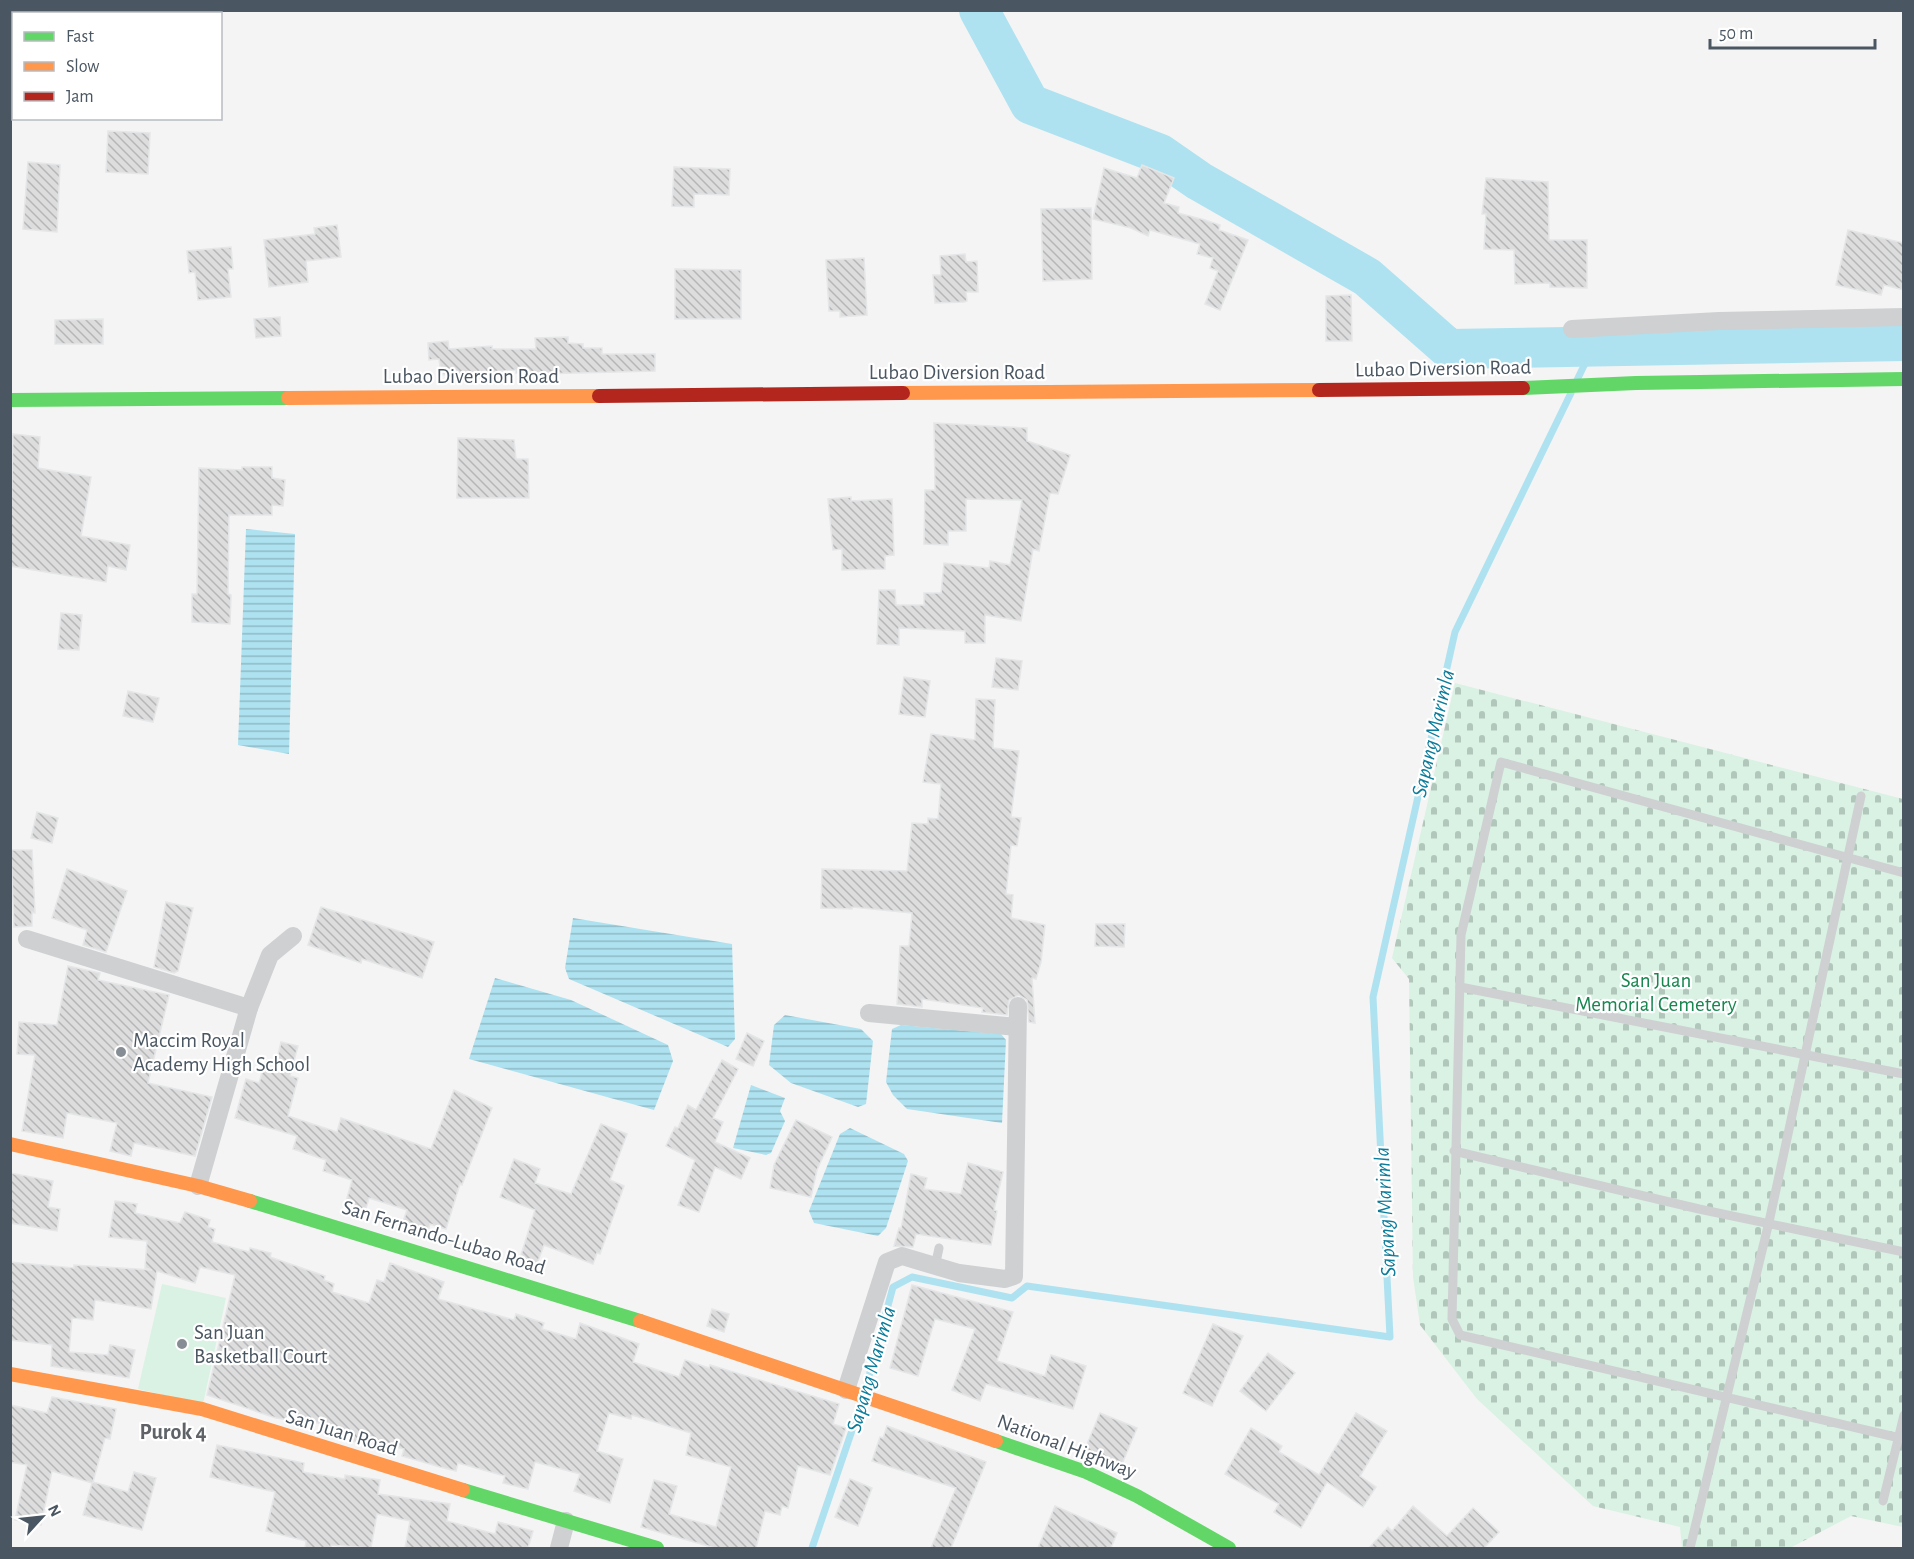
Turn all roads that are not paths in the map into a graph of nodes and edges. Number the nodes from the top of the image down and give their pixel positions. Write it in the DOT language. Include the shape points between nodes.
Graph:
graph roads {
  1 [pos="1904,317"];
  2 [pos="1572,329"];
  3 [pos="1904,379"];
  4 [pos="10,400"];
  5 [pos="1860,796"];
  6 [pos="1847,857"];
  7 [pos="1904,873"];
  8 [pos="293,936"];
  9 [pos="27,939"];
  10 [pos="1460,987"];
  11 [pos="1018,1006"];
  12 [pos="249,1008"];
  13 [pos="869,1013"];
  14 [pos="1017,1028"];
  15 [pos="1804,1055"];
  16 [pos="1904,1074"];
  17 [pos="10,1144"];
  18 [pos="1454,1151"];
  19 [pos="198,1186"];
  20 [pos="1769,1222"];
  21 [pos="939,1248"];
  22 [pos="1904,1251"];
  23 [pos="935,1267"];
  24 [pos="10,1374"];
  25 [pos="853,1392"];
  26 [pos="1727,1396"];
  27 [pos="881,1401"];
  28 [pos="1904,1415"];
  29 [pos="1901,1438"];
  30 [pos="1883,1501"];
  31 [pos="566,1521"];
  32 [pos="559,1548"];
  33 [pos="657,1548"];
  34 [pos="1229,1548"];
  35 [pos="1690,1548"];
  1 -- 2 [label="street"];
  3 -- 4 [label="street, Lubao Diversion Road" via="1510,389"];
  5 -- 6 [label="lane"];
  6 -- 7 [label="lane"];
  6 -- 10 [label="lane" via="1501,762 1461,935"];
  6 -- 15 [label="lane"];
  8 -- 12 [label="street" via="270,955"];
  9 -- 12 [label="street"];
  10 -- 15 [label="lane"];
  10 -- 18 [label="lane"];
  11 -- 14 [label="street"];
  12 -- 19 [label="street"];
  13 -- 14 [label="street"];
  14 -- 23 [label="street" via="1014,1276 1005,1279"];
  15 -- 16 [label="lane"];
  15 -- 20 [label="lane"];
  17 -- 19 [label="street, San Fernando-Lubao Road"];
  18 -- 20 [label="lane"];
  18 -- 26 [label="lane" via="1452,1319 1460,1335"];
  19 -- 25 [label="street, San Fernando-Lubao Road" via="597,1306"];
  20 -- 22 [label="lane"];
  20 -- 26 [label="lane"];
  21 -- 23 [label="lane"];
  23 -- 25 [label="street" via="902,1256 887,1262"];
  24 -- 31 [label="street, San Juan Road" via="201,1408"];
  25 -- 27 [label="street, San Fernando-Lubao Road"];
  26 -- 29 [label="lane"];
  26 -- 35 [label="lane"];
  27 -- 34 [label="street, National Highway" via="1086,1472"];
  28 -- 29 [label="lane"];
  29 -- 30 [label="lane"];
  31 -- 32 [label="street"];
  31 -- 33 [label="street, San Juan Road"];
}
